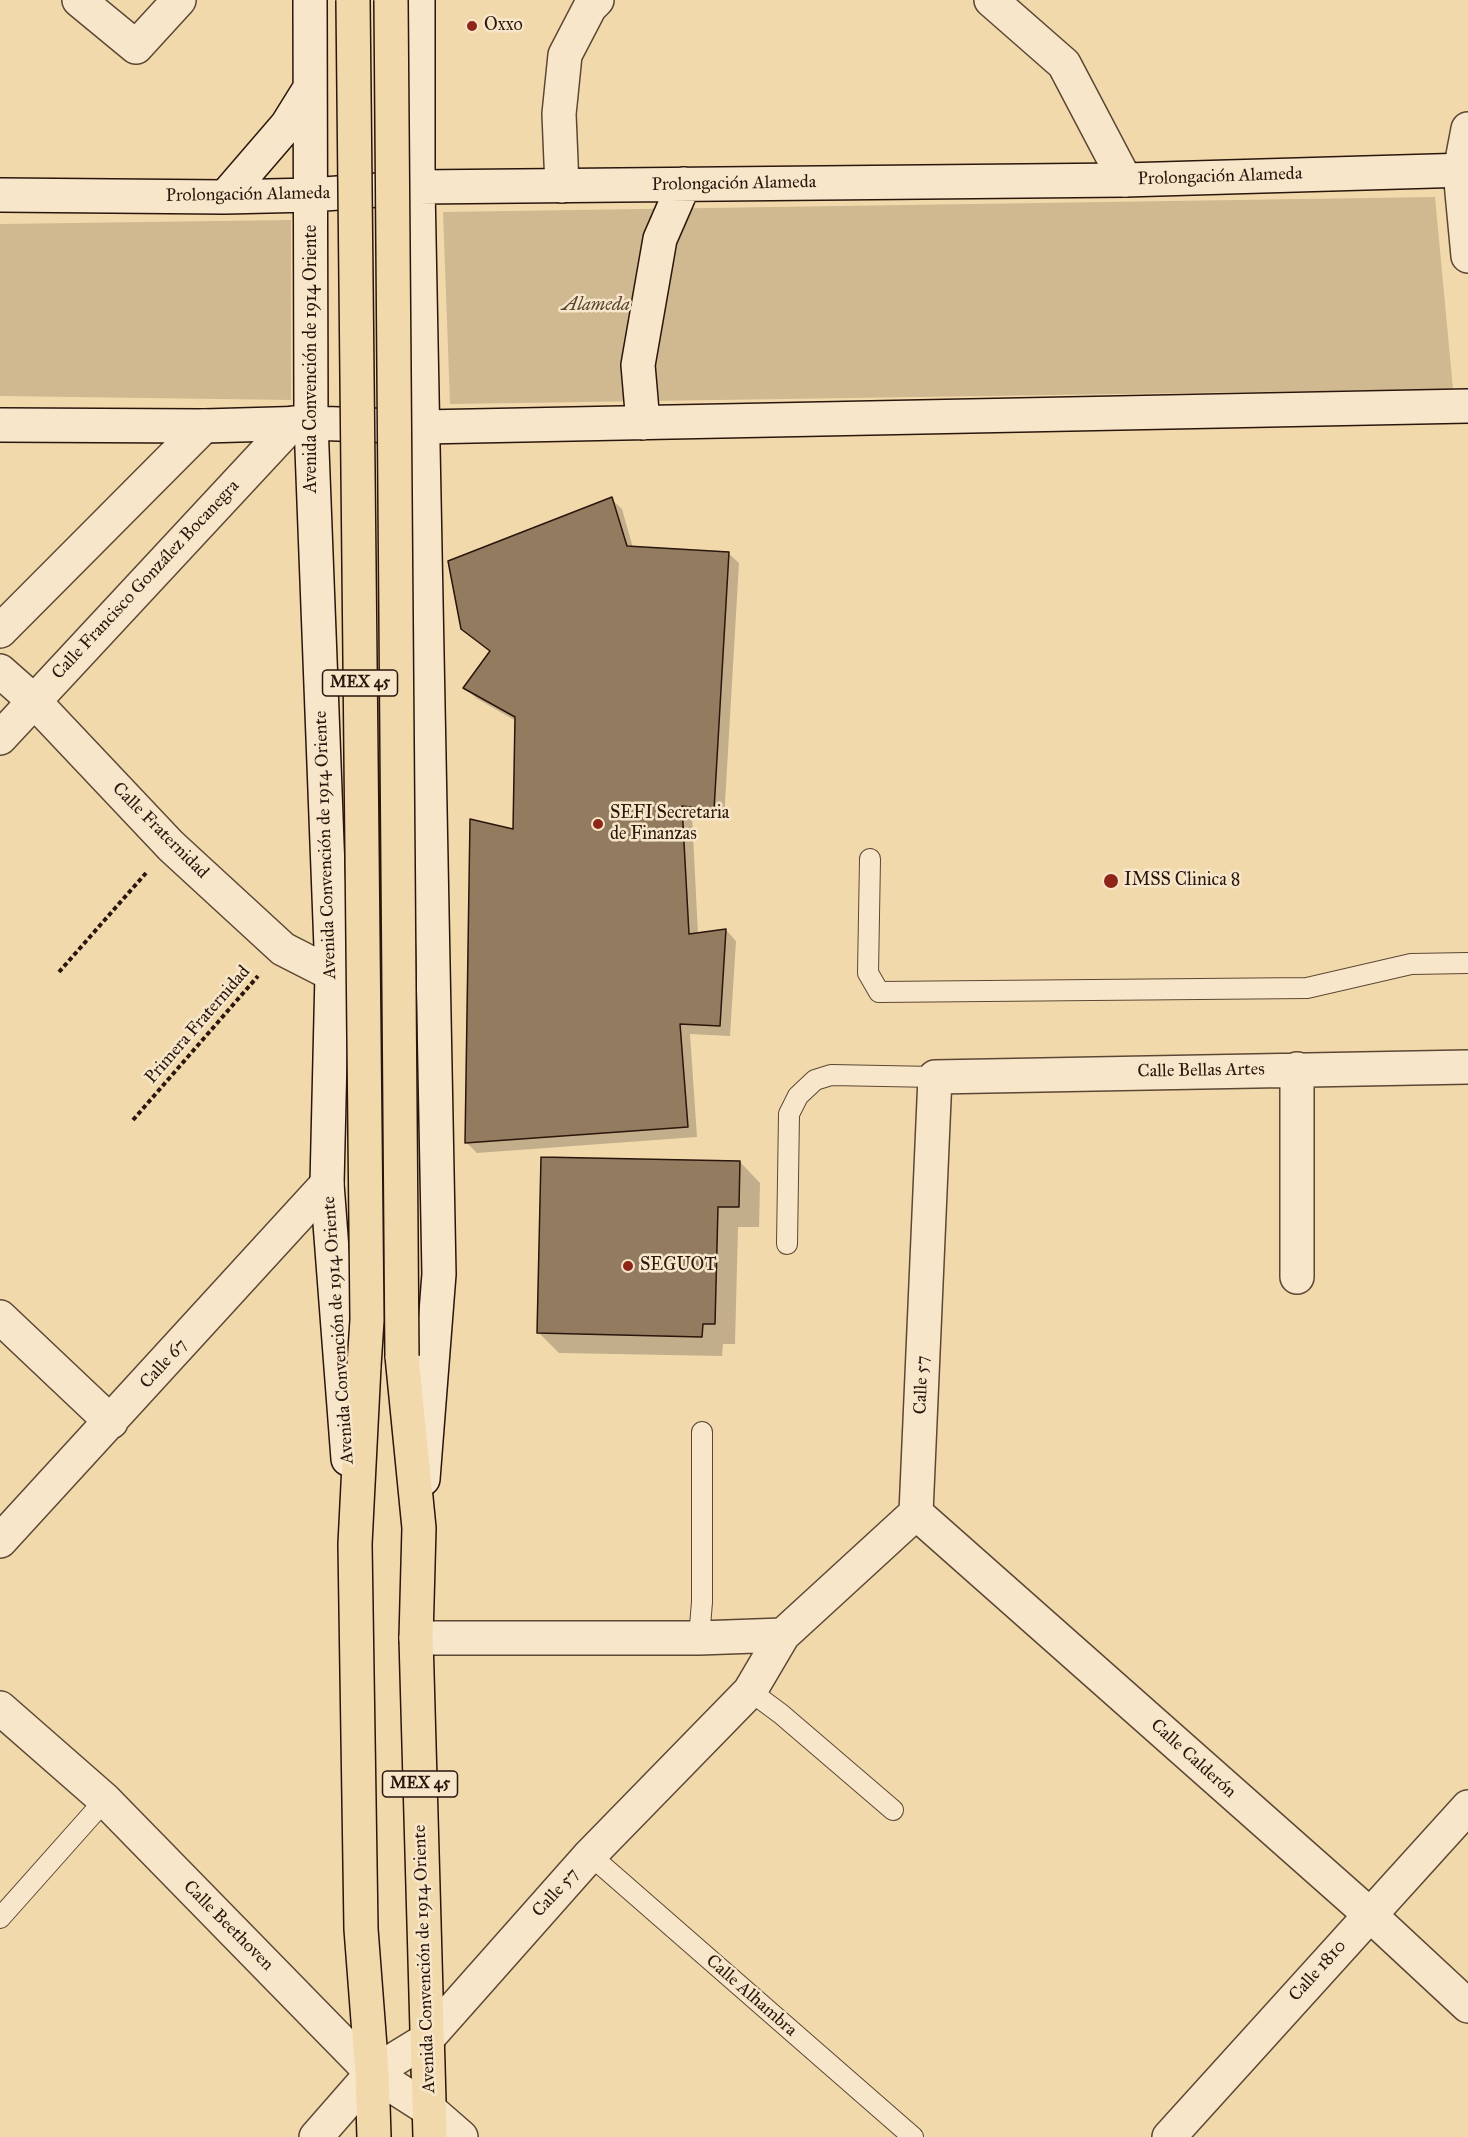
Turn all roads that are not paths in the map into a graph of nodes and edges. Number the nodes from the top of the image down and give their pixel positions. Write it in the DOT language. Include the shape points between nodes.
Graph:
graph roads {
  1 [pos="79,0"];
  2 [pos="178,0"];
  3 [pos="353,0"];
  4 [pos="597,0"];
  5 [pos="991,0"];
  6 [pos="409,1"];
  7 [pos="310,5"];
  8 [pos="310,88"];
  9 [pos="1468,129"];
  10 [pos="1464,171"];
  11 [pos="1125,180"];
  12 [pos="684,184"];
  13 [pos="562,186"];
  14 [pos="418,187"];
  15 [pos="0,195"];
  16 [pos="311,195"];
  17 [pos="225,197"];
  18 [pos="1468,256"];
  19 [pos="1468,406"];
  20 [pos="302,423"];
  21 [pos="643,423"];
  22 [pos="0,425"];
  23 [pos="204,426"];
  24 [pos="423,427"];
  25 [pos="317,604"];
  26 [pos="426,621"];
  27 [pos="0,631"];
  28 [pos="0,671"];
  29 [pos="34,701"];
  30 [pos="0,738"];
  31 [pos="870,859"];
  32 [pos="1468,963"];
  33 [pos="332,974"];
  34 [pos="1468,1067"];
  35 [pos="1297,1069"];
  36 [pos="935,1077"];
  37 [pos="327,1184"];
  38 [pos="788,1244"];
  39 [pos="1297,1277"];
  40 [pos="0,1317"];
  41 [pos="111,1422"];
  42 [pos="702,1432"];
  43 [pos="916,1513"];
  44 [pos="419,1528"];
  45 [pos="0,1542"];
  46 [pos="355,1544"];
  47 [pos="783,1635"];
  48 [pos="416,1638"];
  49 [pos="699,1638"];
  50 [pos="750,1692"];
  51 [pos="0,1708"];
  52 [pos="105,1800"];
  53 [pos="1468,1807"];
  54 [pos="893,1810"];
  55 [pos="590,1855"];
  56 [pos="1369,1914"];
  57 [pos="0,1918"];
  58 [pos="1468,2006"];
  59 [pos="426,2040"];
  60 [pos="372,2073"];
  61 [pos="430,2124"];
  62 [pos="316,2137"];
  63 [pos="374,2137"];
  64 [pos="461,2137"];
  65 [pos="913,2137"];
  66 [pos="1169,2137"];
  1 -- 2 [label="street" via="136,47"];
  3 -- 46 [label="main road, Avenida Convención de 1914 Oriente / MEX 45, bridge" via="367,1320"];
  4 -- 13 [label="street" via="565,55 560,114"];
  5 -- 11 [label="street" via="1064,64"];
  6 -- 7 [label="street" via="404,15 369,28 333,21"];
  6 -- 14 [label="street, Avenida Convención de 1914 Oriente"];
  6 -- 44 [label="main road, Avenida Convención de 1914 Oriente / MEX 45, bridge" via="402,1356"];
  7 -- 8 [label="street, Avenida Convención de 1914 Oriente"];
  8 -- 16 [label="street, Avenida Convención de 1914 Oriente"];
  8 -- 17 [label="street" via="287,125"];
  9 -- 10 [label="street"];
  10 -- 11 [label="street, Prolongación Alameda"];
  10 -- 18 [label="street"];
  11 -- 12 [label="street, Prolongación Alameda"];
  12 -- 13 [label="street, Prolongación Alameda"];
  12 -- 21 [label="street" via="660,239 638,365"];
  13 -- 14 [label="street, Prolongación Alameda"];
  14 -- 16 [label="street, Prolongación Alameda"];
  14 -- 24 [label="street, Avenida Convención de 1914 Oriente"];
  15 -- 17 [label="street, Prolongación Alameda"];
  16 -- 17 [label="street, Prolongación Alameda"];
  16 -- 20 [label="street, Avenida Convención de 1914 Oriente"];
  19 -- 21 [label="street"];
  20 -- 23 [label="street"];
  20 -- 24 [label="street"];
  20 -- 25 [label="street, Avenida Convención de 1914 Oriente"];
  20 -- 29 [label="street, Calle Francisco González Bocanegra"];
  21 -- 24 [label="street"];
  22 -- 23 [label="street"];
  23 -- 27 [label="street"];
  24 -- 26 [label="street, Avenida Convención de 1914 Oriente"];
  25 -- 26 [label="street" via="339,591 384,590 411,599 420,606"];
  25 -- 33 [label="street, Avenida Convención de 1914 Oriente"];
  26 -- 44 [label="street, Avenida Convención de 1914 Oriente" via="439,1274"];
  28 -- 29 [label="street, Calle Fraternidad"];
  29 -- 30 [label="street, Calle Francisco González Bocanegra"];
  29 -- 33 [label="street, Calle Fraternidad" via="171,846 283,949"];
  31 -- 32 [label="lane" via="868,974 879,992 1307,988 1411,964"];
  33 -- 37 [label="street, Avenida Convención de 1914 Oriente"];
  34 -- 35 [label="street, Calle Bellas Artes"];
  35 -- 36 [label="street, Calle Bellas Artes"];
  35 -- 39 [label="street"];
  36 -- 38 [label="lane" via="831,1075 815,1080 798,1096 789,1114"];
  36 -- 43 [label="street, Calle 57"];
  37 -- 41 [label="street, Calle 67"];
  37 -- 46 [label="street, Avenida Convención de 1914 Oriente"];
  40 -- 41 [label="street"];
  41 -- 45 [label="street, Calle 67"];
  42 -- 49 [label="lane"];
  43 -- 47 [label="street, Calle 57"];
  43 -- 56 [label="street, Calle Calderón"];
  44 -- 48 [label="main road, Avenida Convención de 1914 Oriente / MEX 45"];
  46 -- 60 [label="main road, Avenida Convención de 1914 Oriente / MEX 45" via="362,1929"];
  47 -- 49 [label="street"];
  47 -- 50 [label="street, Calle 57"];
  48 -- 49 [label="street"];
  48 -- 59 [label="main road, Avenida Convención de 1914 Oriente / MEX 45"];
  50 -- 54 [label="lane"];
  50 -- 55 [label="street, Calle 57"];
  51 -- 52 [label="street, Calle Beethoven"];
  52 -- 57 [label="lane"];
  52 -- 60 [label="street, Calle Beethoven"];
  53 -- 56 [label="street, Calle 1810"];
  55 -- 59 [label="street, Calle 57"];
  55 -- 65 [label="lane, Calle Alhambra"];
  56 -- 58 [label="street, Calle Calderón"];
  56 -- 66 [label="street, Calle 1810"];
  59 -- 60 [label="street, Calle 57"];
  59 -- 61 [label="main road, Avenida Convención de 1914 Oriente / MEX 45"];
  60 -- 61 [label="street, Calle Beethoven"];
  60 -- 62 [label="street, Calle 57"];
  60 -- 63 [label="main road, Avenida Convención de 1914 Oriente / MEX 45"];
  61 -- 64 [label="street, Calle Beethoven"];
}
